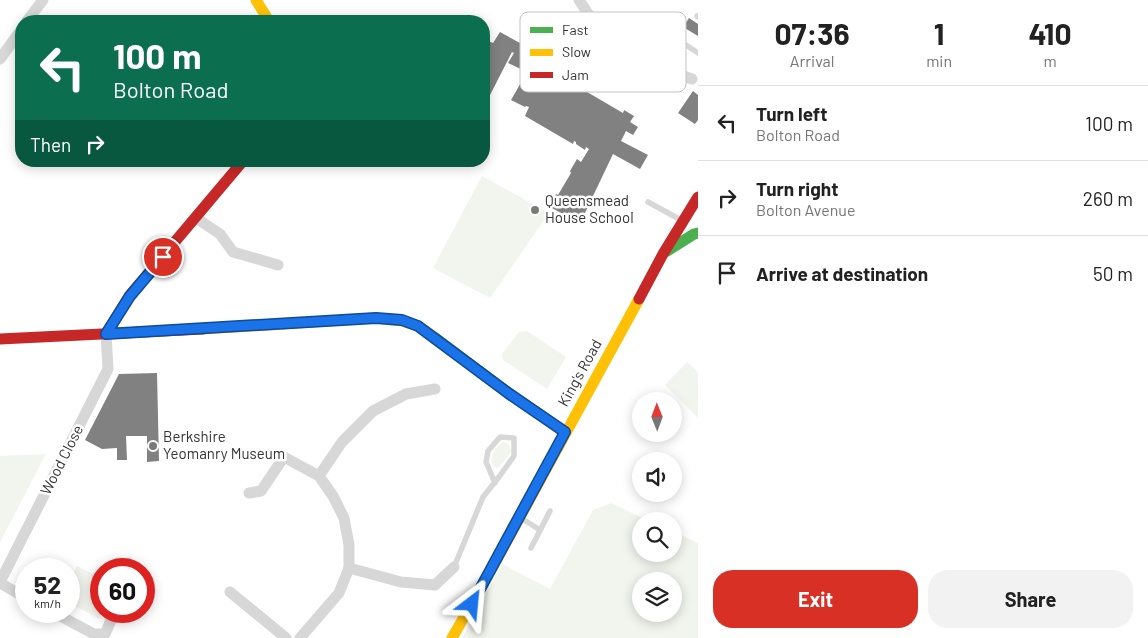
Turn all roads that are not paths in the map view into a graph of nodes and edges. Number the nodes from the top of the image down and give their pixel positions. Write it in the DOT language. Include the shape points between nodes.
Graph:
graph roads {
  1 [pos="43,0"];
  2 [pos="256,0"];
  3 [pos="579,0"];
  4 [pos="587,12"];
  5 [pos="32,15"];
  6 [pos="266,15"];
  7 [pos="15,38"];
  8 [pos="686,45"];
  9 [pos="698,53"];
  10 [pos="0,59"];
  11 [pos="238,167"];
  12 [pos="698,197"];
  13 [pos="648,202"];
  14 [pos="196,218"];
  15 [pos="683,221"];
  16 [pos="698,233"];
  17 [pos="663,254"];
  18 [pos="278,265"];
  19 [pos="106,334"];
  20 [pos="0,339"];
  21 [pos="435,389"];
  22 [pos="565,432"];
  23 [pos="271,454"];
  24 [pos="284,458"];
  25 [pos="319,476"];
  26 [pos="495,483"];
  27 [pos="249,493"];
  28 [pos="550,512"];
  29 [pos="520,516"];
  30 [pos="540,530"];
  31 [pos="531,548"];
  32 [pos="454,567"];
  33 [pos="349,568"];
  34 [pos="0,583"];
  35 [pos="15,592"];
  36 [pos="230,592"];
  37 [pos="73,623"];
  38 [pos="109,623"];
  39 [pos="286,638"];
  40 [pos="300,638"];
  41 [pos="452,638"];
  1 -- 5 [label="street"];
  2 -- 6 [label="street"];
  3 -- 4 [label="street"];
  7 -- 10 [label="street"];
  8 -- 9 [label="lane"];
  11 -- 14 [label="street"];
  12 -- 15 [label="street, King's Road"];
  13 -- 15 [label="lane"];
  14 -- 18 [label="street" via="220,234 233,252"];
  14 -- 19 [label="street" via="130,296"];
  15 -- 17 [label="street, King's Road"];
  16 -- 17 [label="street, King's Road"];
  17 -- 22 [label="street, King's Road"];
  19 -- 20 [label="street"];
  19 -- 22 [label="street" via="376,318 402,320 418,326"];
  19 -- 34 [label="street, Wood Close" via="108,369"];
  21 -- 25 [label="street" via="406,394 373,411 342,442"];
  22 -- 29 [label="street, King's Road"];
  23 -- 24 [label="street"];
  24 -- 25 [label="street"];
  24 -- 27 [label="street" via="262,491"];
  25 -- 33 [label="street" via="344,518"];
  26 -- 26 [label="lane" via="514,456 514,438 500,437 488,451 486,462"];
  26 -- 32 [label="lane" via="483,497"];
  28 -- 30 [label="lane"];
  29 -- 30 [label="lane"];
  29 -- 41 [label="street, King's Road"];
  30 -- 31 [label="lane"];
  32 -- 33 [label="street" via="435,585 401,582"];
  33 -- 40 [label="street" via="339,593"];
  34 -- 35 [label="street, Wood Close"];
  36 -- 39 [label="street"];
  37 -- 38 [label="street" via="94,634 105,634"];
}
